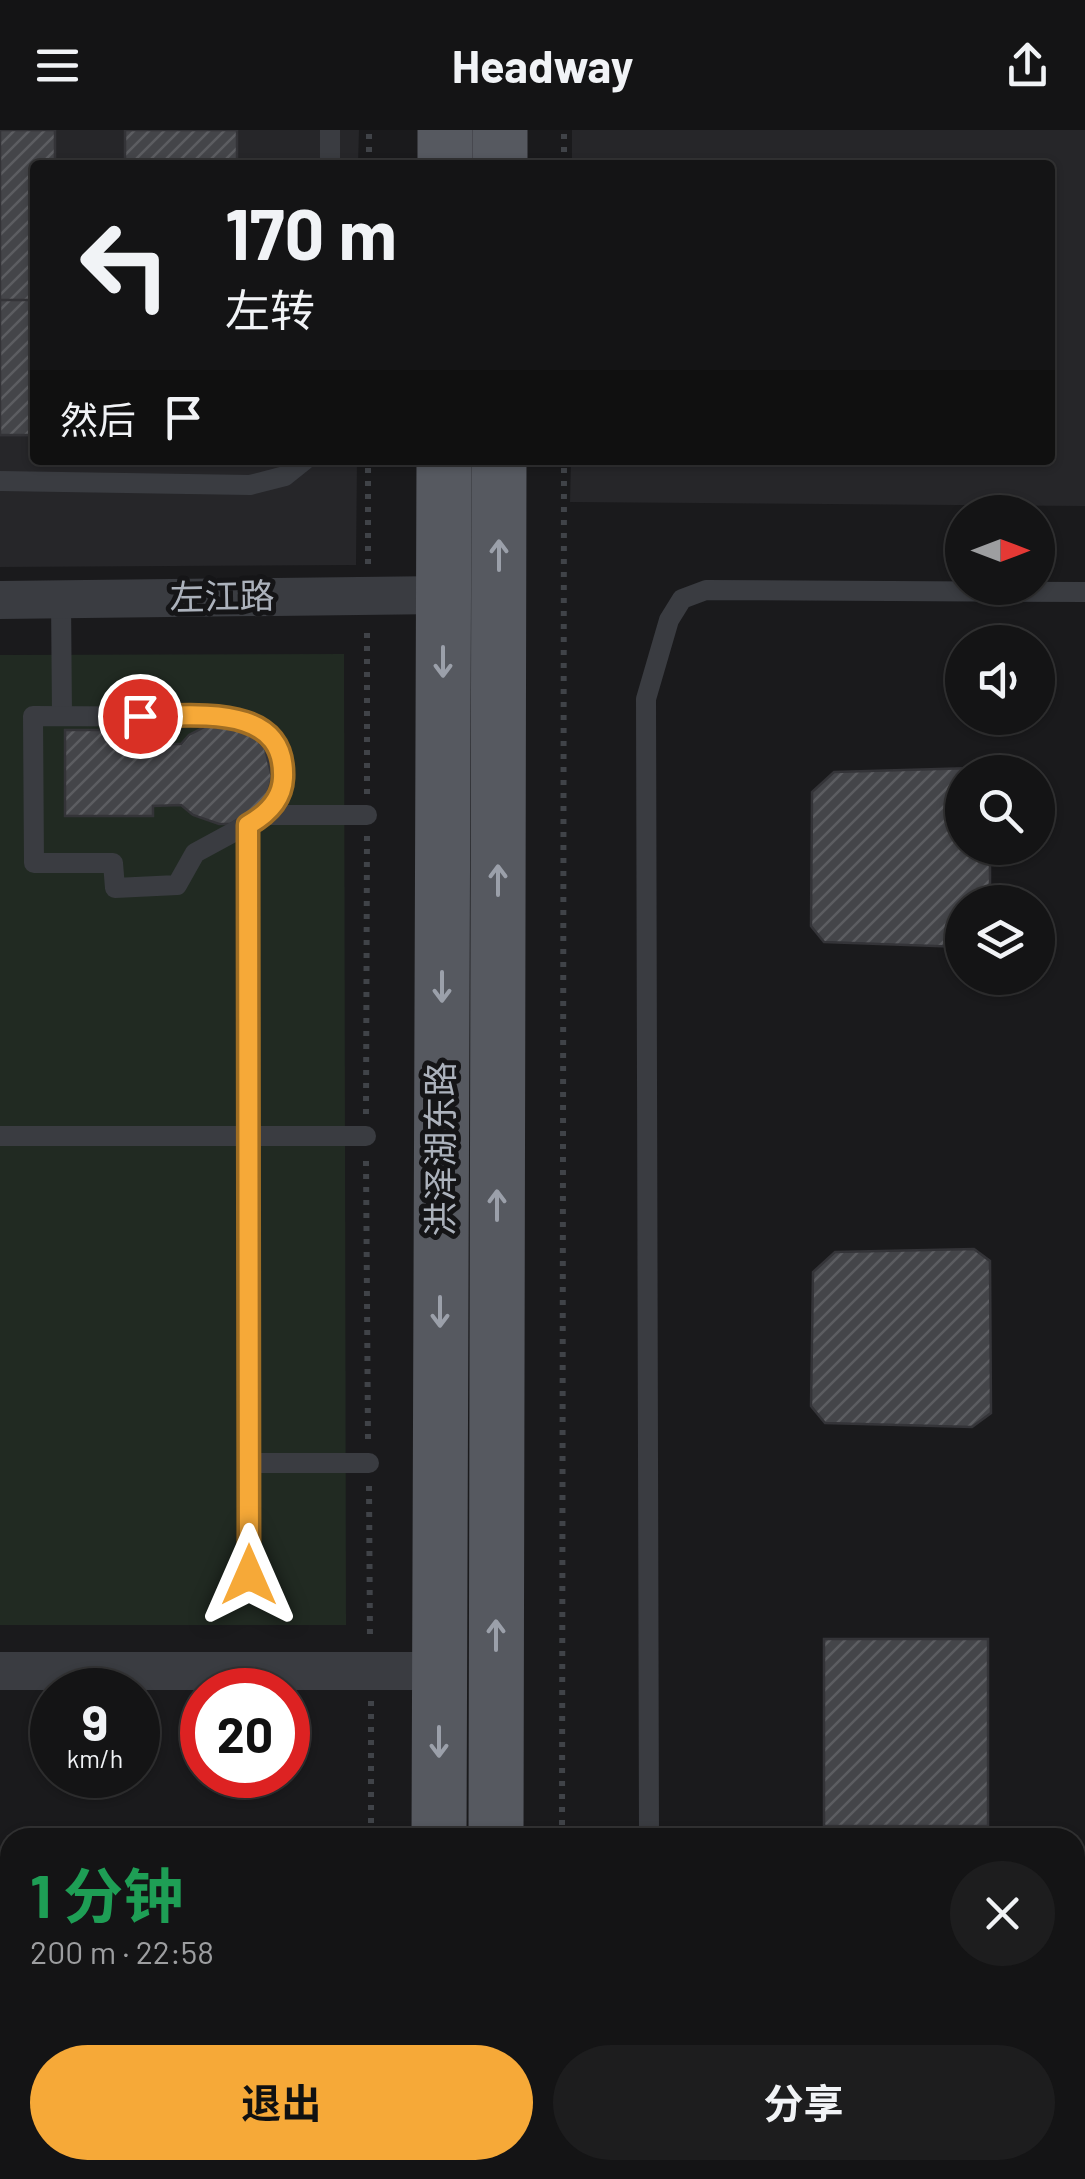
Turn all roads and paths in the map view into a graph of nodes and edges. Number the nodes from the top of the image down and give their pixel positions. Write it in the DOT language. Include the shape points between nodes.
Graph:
graph roads {
  1 [pos="330,130"];
  2 [pos="369,130"];
  3 [pos="445,130"];
  4 [pos="500,130"];
  5 [pos="564,130"];
  6 [pos="330,160"];
  7 [pos="369,160"];
  8 [pos="445,160"];
  9 [pos="500,160"];
  10 [pos="564,160"];
  11 [pos="299,465"];
  12 [pos="444,465"];
  13 [pos="499,465"];
  14 [pos="564,465"];
  15 [pos="0,481"];
  16 [pos="1085,592"];
  17 [pos="444,595"];
  18 [pos="62,599"];
  19 [pos="0,600"];
  20 [pos="62,716"];
  21 [pos="367,815"];
  22 [pos="256,820"];
  23 [pos="1,1136"];
  24 [pos="248,1136"];
  25 [pos="366,1136"];
  26 [pos="249,1463"];
  27 [pos="368,1463"];
  28 [pos="249,1575"];
  29 [pos="0,1671"];
  30 [pos="439,1671"];
  31 [pos="438,1828"];
  32 [pos="496,1828"];
  33 [pos="562,1828"];
  34 [pos="648,1828"];
  1 -- 6 [label="lane"];
  2 -- 7 [label="path"];
  3 -- 8 [label="main road"];
  4 -- 9 [label="main road"];
  5 -- 10 [label="path"];
  11 -- 15 [label="lane" via="250,485"];
  12 -- 17 [label="main road, 洪泽湖东路"];
  32 -- 13 [label="main road, 洪泽湖东路, one-way"];
  14 -- 33 [label="path"];
  16 -- 34 [label="lane" via="706,590 682,599 669,620 646,699"];
  17 -- 18 [label="street, 左江路"];
  17 -- 30 [label="main road, 洪泽湖东路, one-way"];
  18 -- 19 [label="street, 左江路"];
  18 -- 20 [label="lane"];
  20 -- 22 [label="lane" via="228,717 253,723 273,738 281,755 282,787"];
  20 -- 22 [label="lane" via="33,716 34,863 113,863 115,888 177,884 195,854"];
  21 -- 22 [label="lane"];
  22 -- 24 [label="lane"];
  23 -- 24 [label="lane"];
  24 -- 25 [label="lane"];
  24 -- 26 [label="lane"];
  26 -- 27 [label="lane"];
  26 -- 28 [label="lane"];
  29 -- 30 [label="street"];
  30 -- 31 [label="main road, 洪泽湖东路, one-way"];
}
